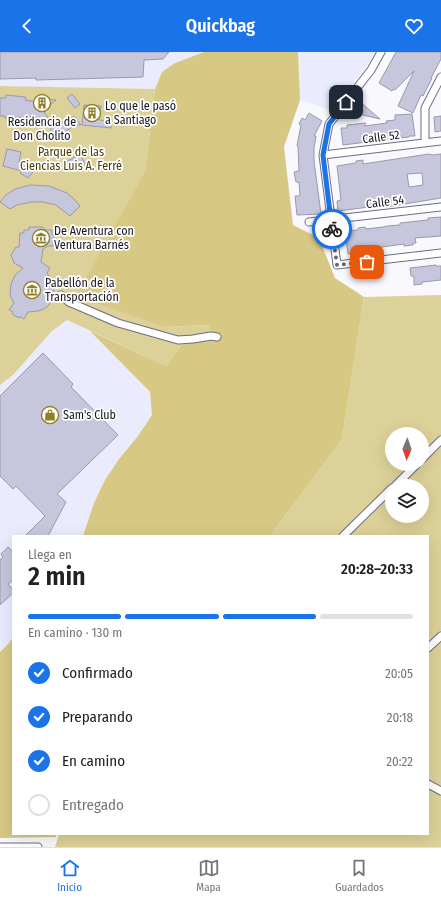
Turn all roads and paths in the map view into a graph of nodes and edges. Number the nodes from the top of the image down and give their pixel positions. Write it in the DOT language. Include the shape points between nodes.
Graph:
graph roads {
  1 [pos="381,52"];
  2 [pos="441,77"];
  3 [pos="441,141"];
  4 [pos="425,143"];
  5 [pos="323,155"];
  6 [pos="441,207"];
  7 [pos="331,220"];
  8 [pos="309,222"];
  9 [pos="441,253"];
  10 [pos="61,295"];
  11 [pos="217,337"];
  12 [pos="440,442"];
  13 [pos="429,452"];
  14 [pos="410,471"];
  15 [pos="401,479"];
  16 [pos="385,495"];
  17 [pos="344,535"];
  18 [pos="441,636"];
  19 [pos="429,647"];
  20 [pos="429,785"];
  21 [pos="441,791"];
  22 [pos="0,847"];
  23 [pos="38,847"];
  1 -- 5 [label="street" via="371,70 329,124"];
  2 -- 4 [label="street" via="425,108"];
  3 -- 4 [label="street, Calle 52"];
  4 -- 5 [label="street, Calle 52"];
  5 -- 7 [label="street"];
  6 -- 7 [label="street, Calle 54"];
  7 -- 8 [label="street, Calle 54"];
  7 -- 9 [label="street" via="337,265"];
  10 -- 11 [label="street" via="69,302 118,323 178,340"];
  12 -- 13 [label="street"];
  14 -- 15 [label="street"];
  16 -- 17 [label="street"];
  18 -- 19 [label="street"];
  20 -- 21 [label="street"];
  22 -- 23 [label="street"];
}
